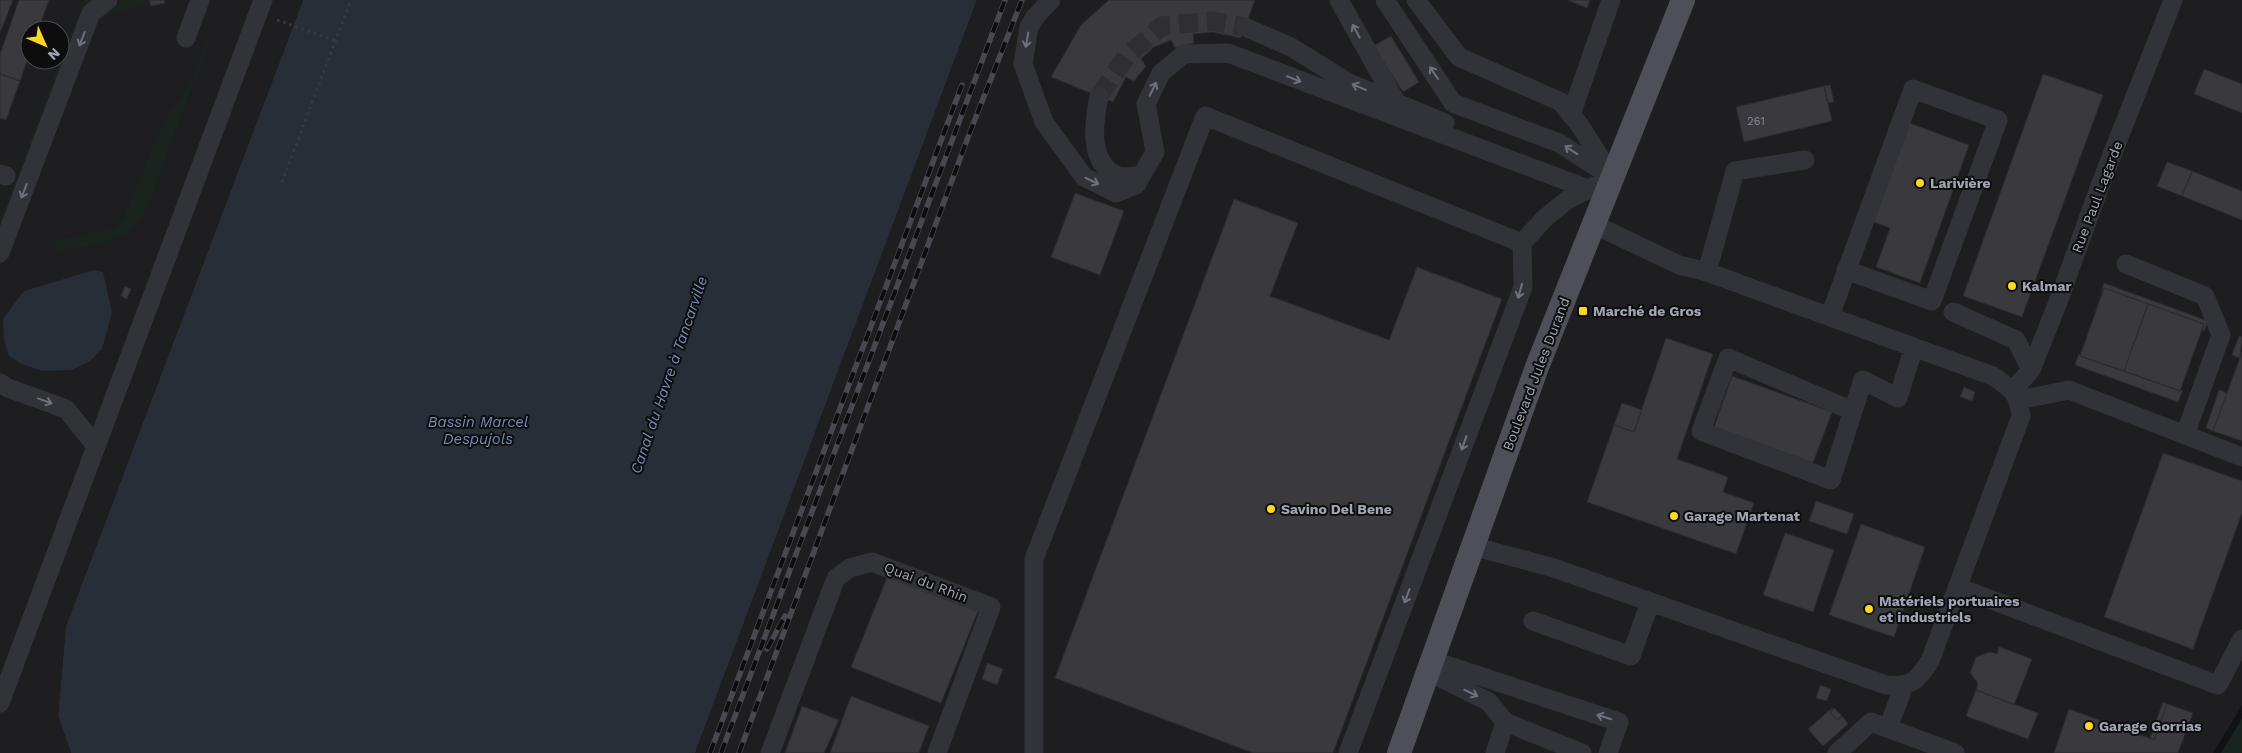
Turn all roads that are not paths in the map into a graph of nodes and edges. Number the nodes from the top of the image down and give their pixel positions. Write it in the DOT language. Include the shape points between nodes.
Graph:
graph roads {
  1 [pos="108,0"];
  2 [pos="263,0"];
  3 [pos="1052,0"];
  4 [pos="1339,0"];
  5 [pos="1385,0"];
  6 [pos="1416,0"];
  7 [pos="1611,0"];
  8 [pos="1683,0"];
  9 [pos="2173,0"];
  10 [pos="199,1"];
  11 [pos="1245,27"];
  12 [pos="186,38"];
  13 [pos="1099,96"];
  14 [pos="1397,104"];
  15 [pos="1571,115"];
  16 [pos="1805,160"];
  17 [pos="1142,175"];
  18 [pos="1600,183"];
  19 [pos="1593,224"];
  20 [pos="1522,243"];
  21 [pos="0,253"];
  22 [pos="2126,264"];
  23 [pos="1846,270"];
  24 [pos="1707,272"];
  25 [pos="1954,312"];
  26 [pos="1830,316"];
  27 [pos="1914,347"];
  28 [pos="2031,370"];
  29 [pos="0,383"];
  30 [pos="2016,395"];
  31 [pos="1852,411"];
  32 [pos="2185,435"];
  33 [pos="96,446"];
  34 [pos="2242,457"];
  35 [pos="1472,546"];
  36 [pos="1957,587"];
  37 [pos="1650,602"];
  38 [pos="1533,621"];
  39 [pos="2242,640"];
  40 [pos="1429,666"];
  41 [pos="4,684"];
  42 [pos="1904,686"];
  43 [pos="0,703"];
  44 [pos="1505,722"];
  45 [pos="1888,728"];
  46 [pos="770,753"];
  47 [pos="937,753"];
  48 [pos="1034,753"];
  49 [pos="1348,753"];
  50 [pos="1399,753"];
  51 [pos="1495,753"];
  52 [pos="1582,753"];
  53 [pos="1608,753"];
  54 [pos="1837,753"];
  55 [pos="1955,753"];
  1 -- 21 [label="street, one-way" via="92,13"];
  2 -- 33 [label="street"];
  3 -- 17 [label="street, one-way" via="1030,27 1023,64 1044,122 1084,177 1116,193 1136,185"];
  14 -- 4 [label="street, one-way"];
  18 -- 5 [label="street, one-way" via="1559,143 1453,102"];
  6 -- 15 [label="street" via="1459,57 1561,102"];
  7 -- 15 [label="street"];
  8 -- 18 [label="main road, Boulevard Jules Durand"];
  9 -- 28 [label="street, Rue Paul Lagarde"];
  10 -- 12 [label="street"];
  14 -- 11 [label="street, one-way" via="1349,83 1291,47"];
  13 -- 17 [label="street" via="1094,121 1095,145 1101,163 1119,176"];
  14 -- 18 [label="street"];
  15 -- 18 [label="street" via="1581,127"];
  16 -- 24 [label="street" via="1735,171"];
  17 -- 18 [label="street, one-way" via="1155,152 1146,104 1161,73 1184,54 1228,53"];
  18 -- 19 [label="main road, Boulevard Jules Durand"];
  18 -- 20 [label="street" via="1567,200"];
  19 -- 24 [label="street" via="1679,265"];
  19 -- 35 [label="main road, Boulevard Jules Durand"];
  20 -- 48 [label="street" via="1205,116 1034,559"];
  20 -- 49 [label="street, one-way" via="1523,286"];
  22 -- 32 [label="street" via="2205,296 2222,335"];
  23 -- 23 [label="street" via="1913,89 1998,120 1932,301"];
  23 -- 26 [label="street"];
  24 -- 26 [label="street"];
  25 -- 28 [label="street" via="2016,340"];
  26 -- 27 [label="street"];
  27 -- 30 [label="street" via="1992,376"];
  27 -- 31 [label="street" via="1898,398 1863,380"];
  28 -- 30 [label="street, Rue Paul Lagarde"];
  29 -- 33 [label="street, one-way" via="66,409"];
  30 -- 32 [label="street" via="2070,390"];
  30 -- 36 [label="street" via="2021,416"];
  31 -- 31 [label="street" via="1728,358 1701,431 1831,480"];
  32 -- 34 [label="street"];
  33 -- 41 [label="street"];
  35 -- 37 [label="street" via="1554,568"];
  35 -- 40 [label="main road, Boulevard Jules Durand"];
  36 -- 39 [label="street" via="2218,685"];
  36 -- 42 [label="street" via="1930,661 1918,678"];
  37 -- 38 [label="street" via="1631,656"];
  37 -- 42 [label="street" via="1886,685"];
  40 -- 44 [label="street, one-way" via="1489,702"];
  40 -- 50 [label="main road, Boulevard Jules Durand"];
  53 -- 40 [label="street, one-way" via="1619,722"];
  41 -- 43 [label="street"];
  42 -- 45 [label="street"];
  44 -- 51 [label="street"];
  44 -- 52 [label="street"];
  45 -- 54 [label="street" via="1871,722"];
  45 -- 55 [label="street"];
  46 -- 47 [label="street, Quai du Rhin" via="836,578 850,568 872,562 991,607"];
}
